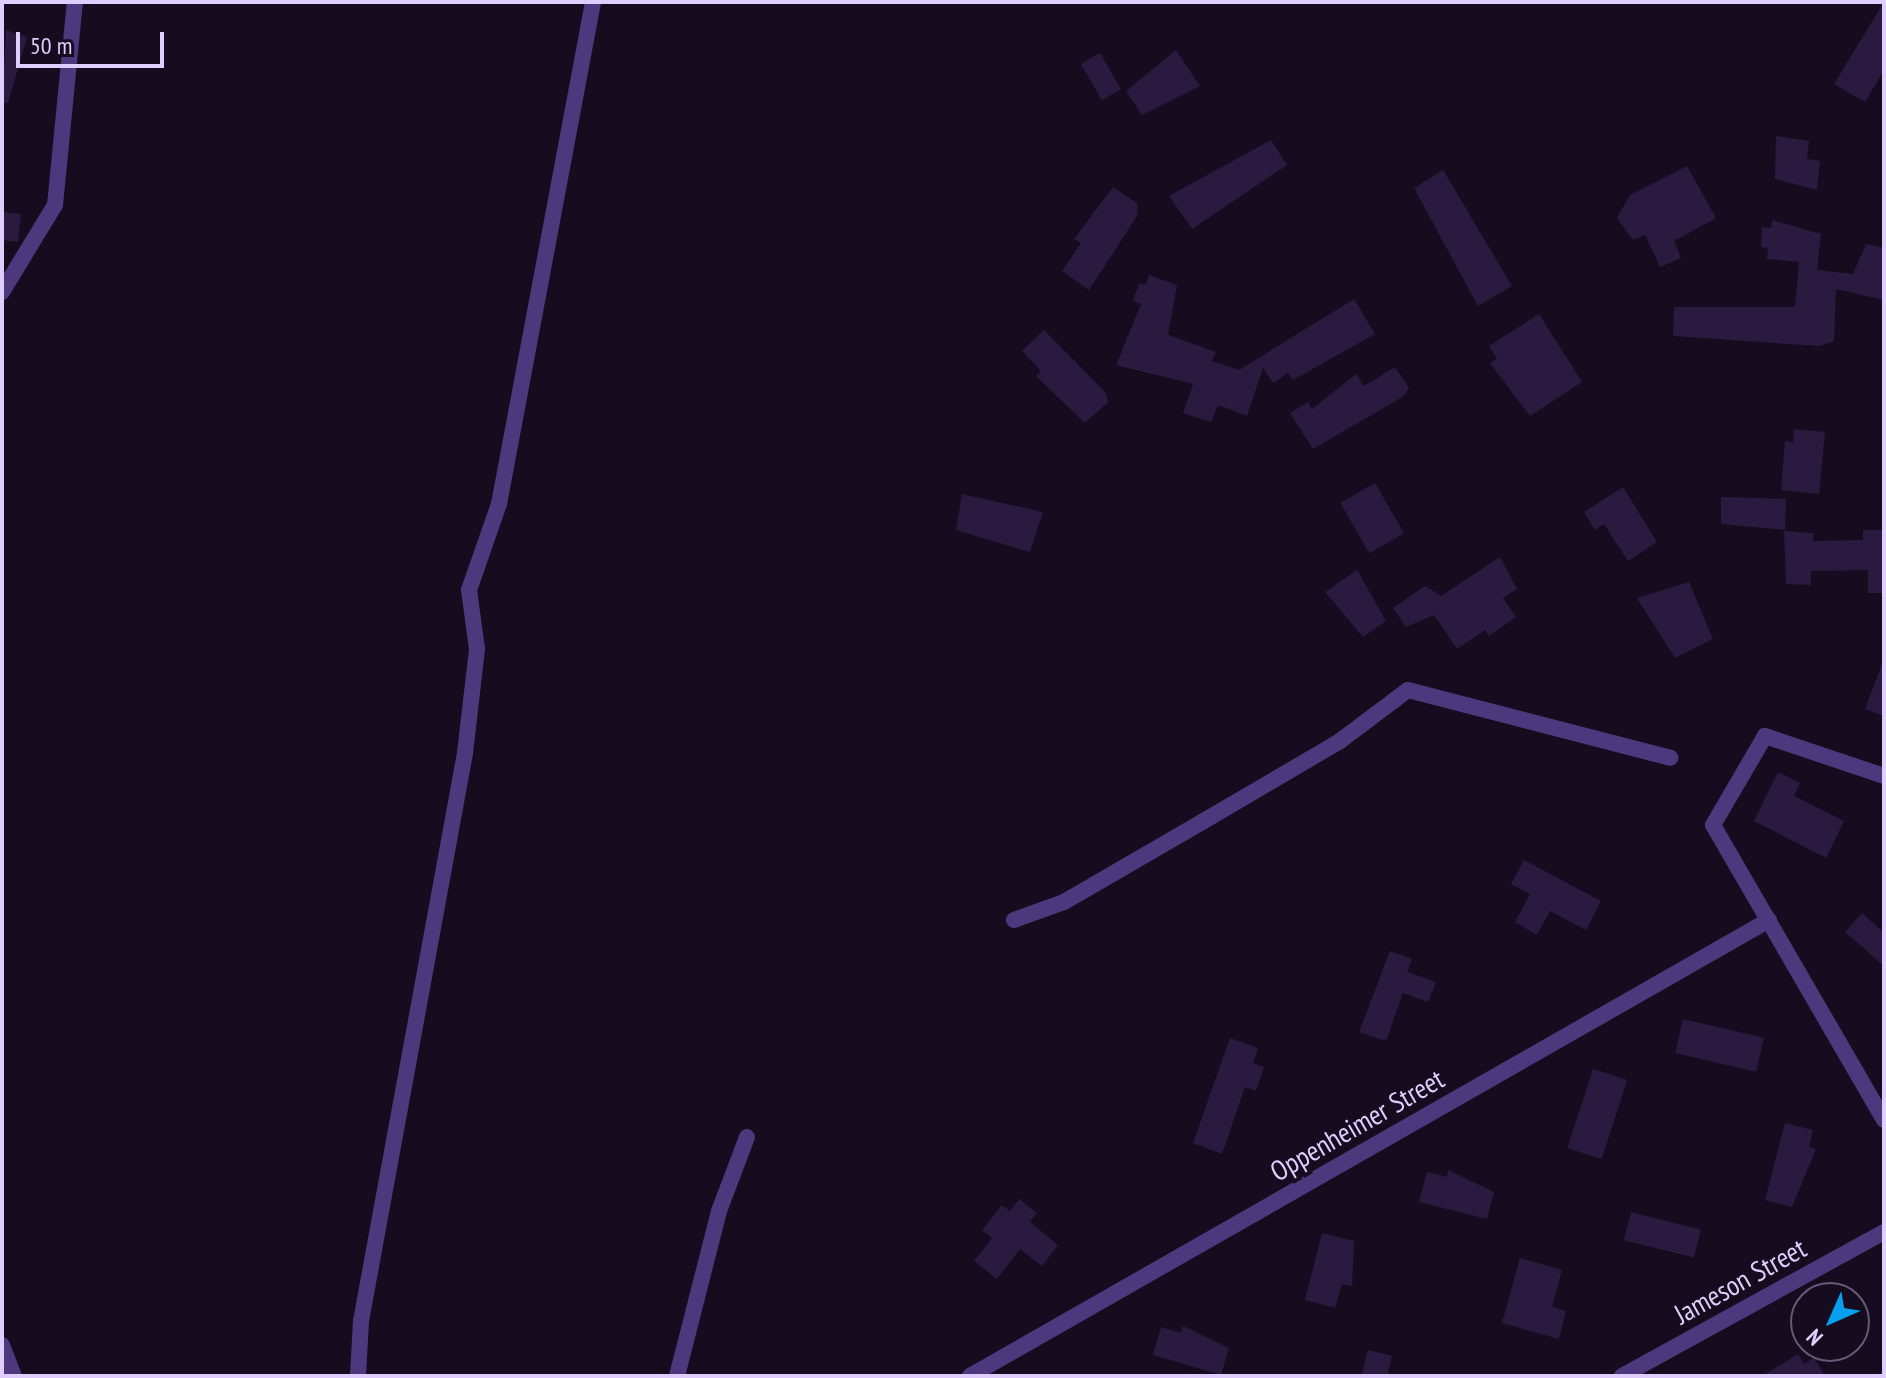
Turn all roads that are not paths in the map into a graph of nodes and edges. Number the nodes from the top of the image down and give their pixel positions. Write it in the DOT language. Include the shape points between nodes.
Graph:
graph roads {
  1 [pos="75,2"];
  2 [pos="593,2"];
  3 [pos="2,292"];
  4 [pos="1670,758"];
  5 [pos="1884,776"];
  6 [pos="1014,920"];
  7 [pos="1769,920"];
  8 [pos="1884,1120"];
  9 [pos="747,1137"];
  10 [pos="1884,1232"];
  11 [pos="2,1345"];
  12 [pos="14,1376"];
  13 [pos="358,1376"];
  14 [pos="677,1376"];
  15 [pos="970,1376"];
  16 [pos="1622,1376"];
  1 -- 3 [label="street" via="55,205"];
  2 -- 13 [label="street" via="499,504 469,590 477,649 465,753 361,1321"];
  4 -- 6 [label="street" via="1408,690 1340,741 1078,894"];
  5 -- 7 [label="street" via="1765,736 1713,825"];
  7 -- 8 [label="street"];
  7 -- 15 [label="street, Oppenheimer Street"];
  9 -- 14 [label="street" via="719,1211"];
  10 -- 16 [label="street, Jameson Street"];
  11 -- 12 [label="street"];
}
